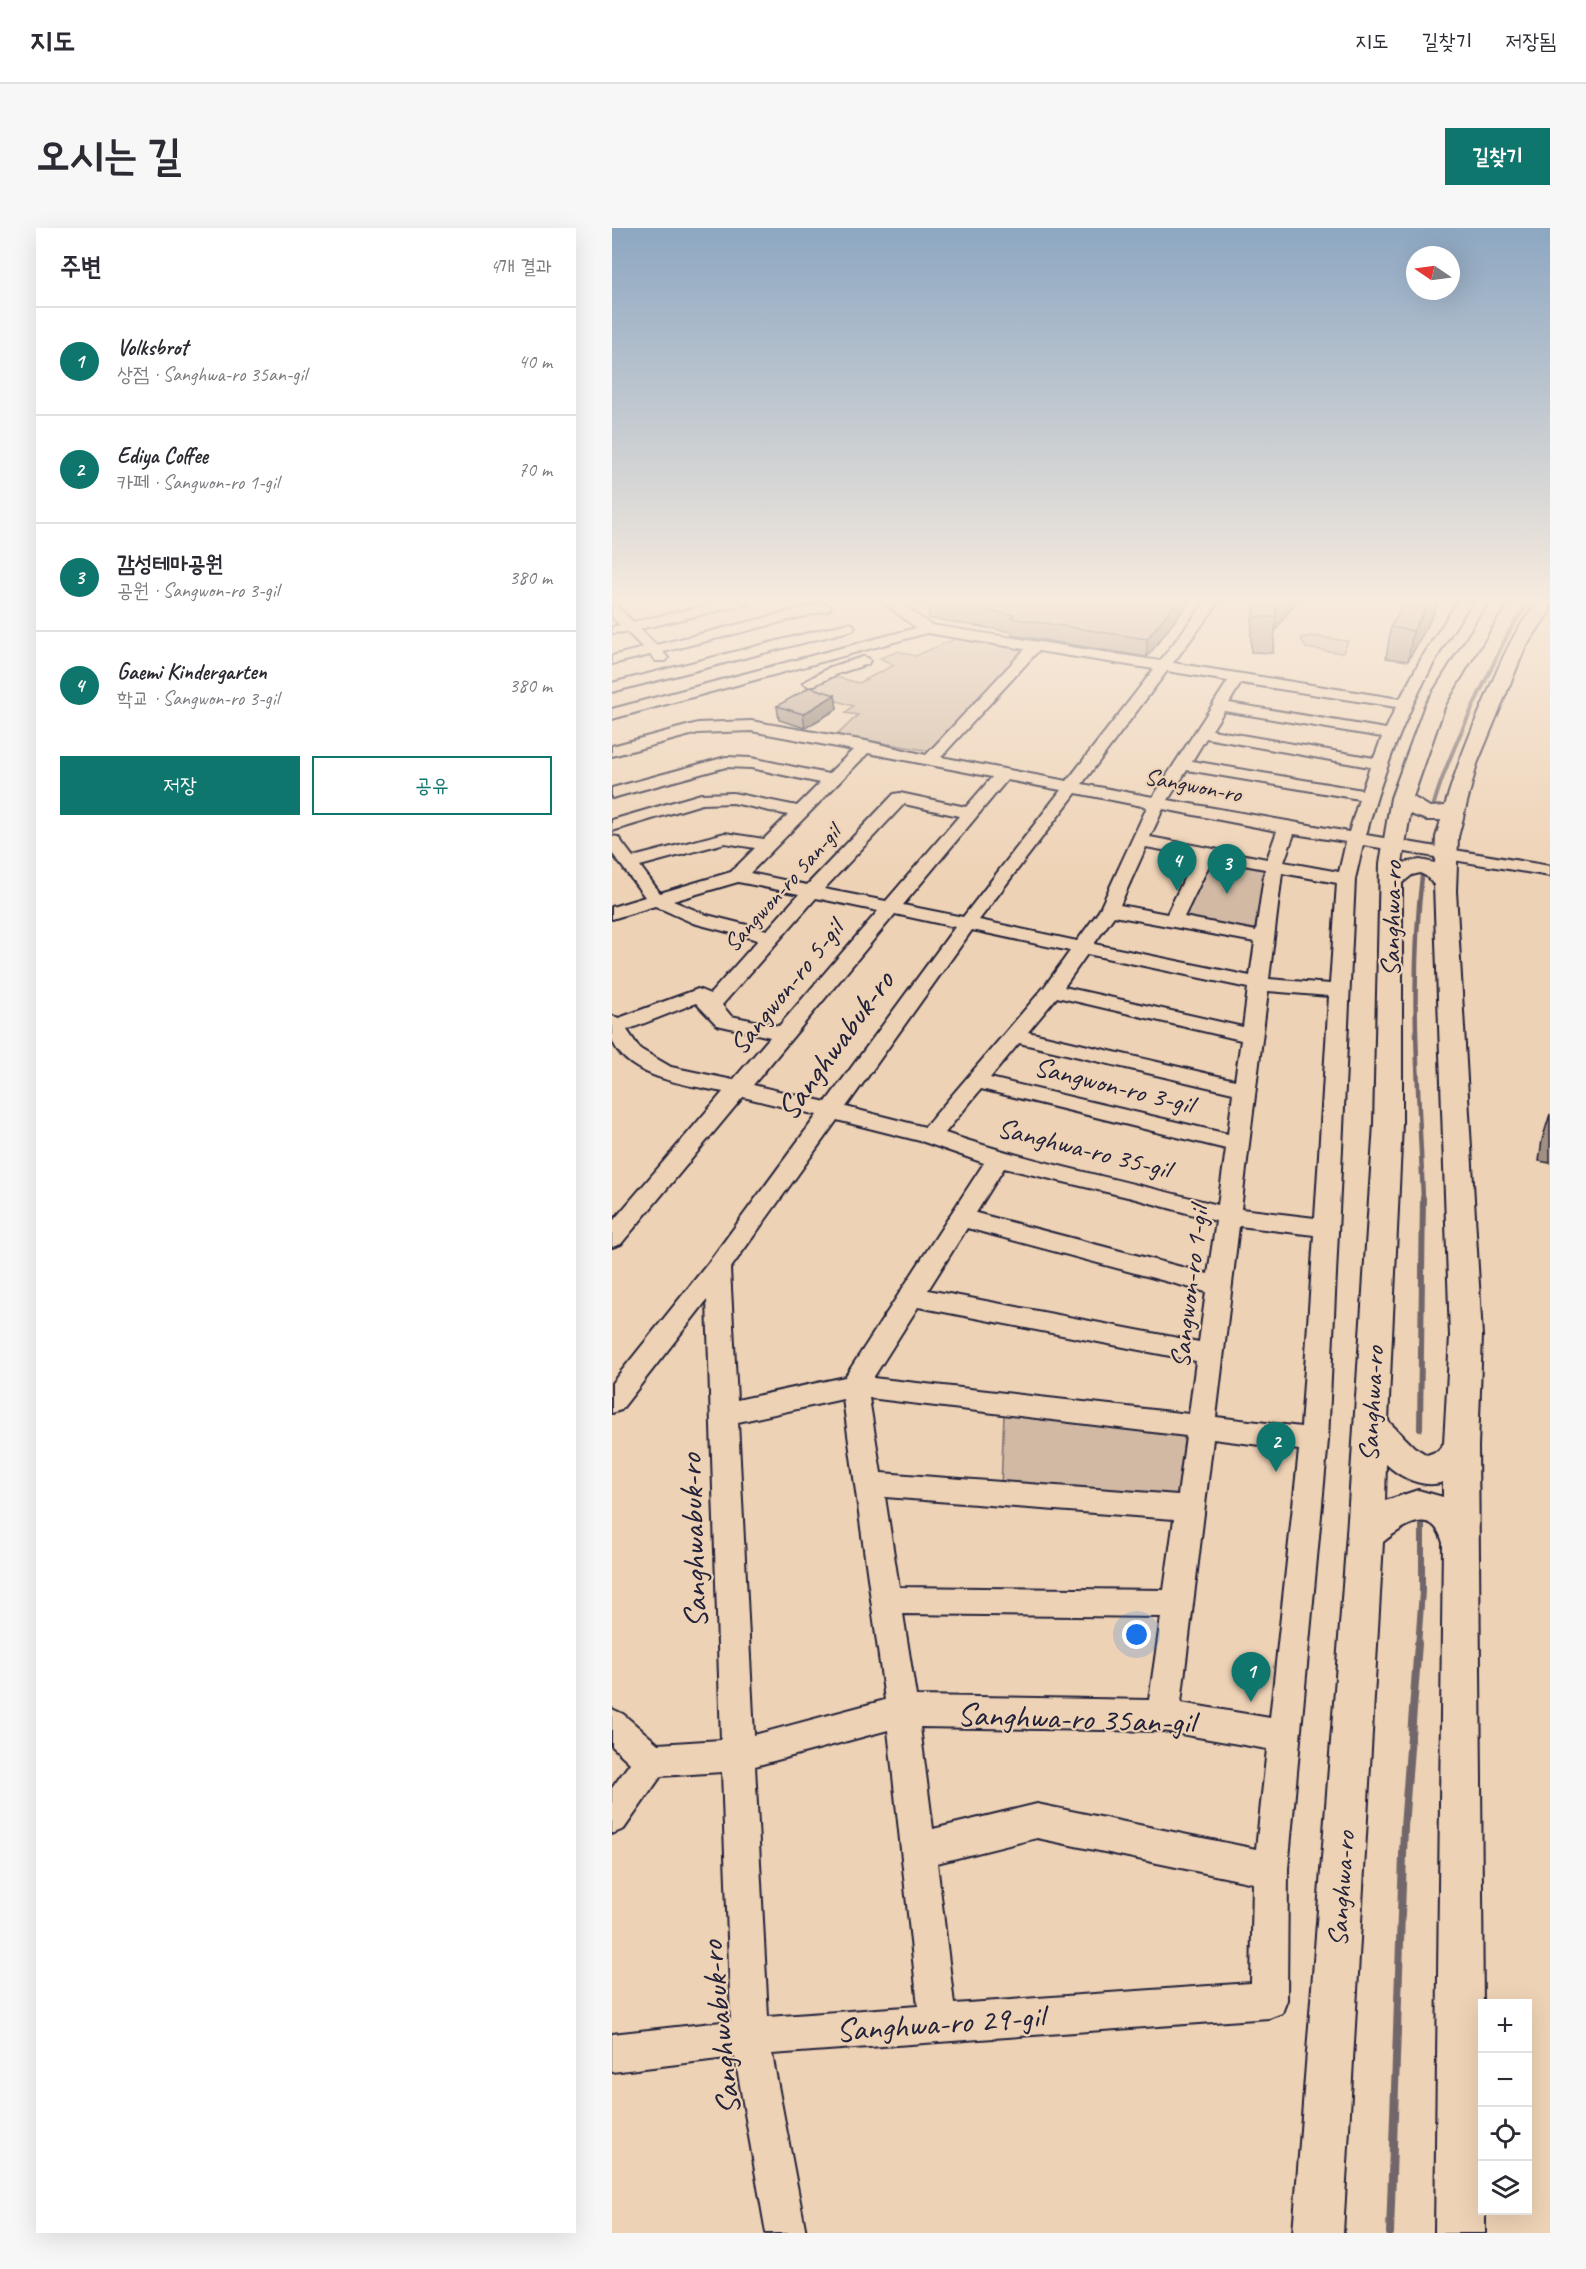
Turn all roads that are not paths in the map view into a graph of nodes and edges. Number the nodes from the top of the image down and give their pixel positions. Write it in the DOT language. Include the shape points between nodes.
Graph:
graph roads {
  1 [pos="696,695"];
  2 [pos="716,695"];
  3 [pos="990,695"];
  4 [pos="1143,695"];
  5 [pos="1227,695"];
  6 [pos="1343,695"];
  7 [pos="1408,695"];
  8 [pos="1442,695"];
  9 [pos="1496,695"];
  10 [pos="701,700"];
  11 [pos="1403,704"];
  12 [pos="1220,706"];
  13 [pos="612,714"];
  14 [pos="723,726"];
  15 [pos="1202,733"];
  16 [pos="1390,734"];
  17 [pos="866,746"];
  18 [pos="617,750"];
  19 [pos="931,759"];
  20 [pos="1182,764"];
  21 [pos="1379,764"];
  22 [pos="1004,773"];
  23 [pos="831,780"];
  24 [pos="653,782"];
  25 [pos="1073,787"];
  26 [pos="612,793"];
  27 [pos="1369,796"];
  28 [pos="1402,798"];
  29 [pos="1158,802"];
  30 [pos="674,807"];
  31 [pos="1455,809"];
  32 [pos="800,812"];
  33 [pos="970,813"];
  34 [pos="612,825"];
  35 [pos="1287,828"];
  36 [pos="1355,838"];
  37 [pos="612,841"];
  38 [pos="1141,841"];
  39 [pos="767,845"];
  40 [pos="1393,845"];
  41 [pos="1447,852"];
  42 [pos="1206,853"];
  43 [pos="630,863"];
  44 [pos="1274,866"];
  45 [pos="1550,871"];
  46 [pos="737,876"];
  47 [pos="1346,879"];
  48 [pos="1391,882"];
  49 [pos="1445,885"];
  50 [pos="812,892"];
  51 [pos="656,900"];
  52 [pos="887,909"];
  53 [pos="1109,909"];
  54 [pos="612,913"];
  55 [pos="1173,921"];
  56 [pos="967,924"];
  57 [pos="771,937"];
  58 [pos="1265,938"];
  59 [pos="1081,949"];
  60 [pos="1258,984"];
  61 [pos="1052,990"];
  62 [pos="1339,991"];
  63 [pos="711,1005"];
  64 [pos="613,1025"];
  65 [pos="784,1034"];
  66 [pos="1014,1035"];
  67 [pos="1252,1036"];
  68 [pos="976,1081"];
  69 [pos="739,1088"];
  70 [pos="1245,1089"];
  71 [pos="831,1112"];
  72 [pos="930,1136"];
  73 [pos="1238,1144"];
  74 [pos="998,1159"];
  75 [pos="1228,1216"];
  76 [pos="962,1218"];
  77 [pos="1326,1228"];
  78 [pos="612,1238"];
  79 [pos="718,1269"];
  80 [pos="1219,1286"];
  81 [pos="912,1296"];
  82 [pos="1210,1354"];
  83 [pos="854,1386"];
  84 [pos="612,1402"];
  85 [pos="724,1414"];
  86 [pos="1370,1423"];
  87 [pos="1201,1426"];
  88 [pos="1314,1440"];
  89 [pos="1461,1446"];
  90 [pos="868,1484"];
  91 [pos="1190,1508"];
  92 [pos="1365,1534"];
  93 [pos="1461,1543"];
  94 [pos="885,1600"];
  95 [pos="1177,1604"];
  96 [pos="902,1711"];
  97 [pos="1163,1716"];
  98 [pos="612,1725"];
  99 [pos="1285,1736"];
  100 [pos="738,1755"];
  101 [pos="652,1760"];
  102 [pos="612,1816"];
  103 [pos="918,1850"];
  104 [pos="1271,1869"];
  105 [pos="938,2023"];
  106 [pos="750,2037"];
  107 [pos="612,2053"];
  108 [pos="786,2233"];
  109 [pos="1318,2233"];
  110 [pos="1460,2233"];
  1 -- 10 [label="street"];
  2 -- 10 [label="street"];
  3 -- 19 [label="street"];
  4 -- 25 [label="street, Sanghwabuk-ro"];
  5 -- 12 [label="street, Sangwon-ro 3-gil"];
  6 -- 11 [label="street"];
  7 -- 11 [label="street"];
  8 -- 28 [label="main road, Sanghwa-ro"];
  9 -- 31 [label="main road, Sanghwa-ro" via="1467,764"];
  10 -- 13 [label="street"];
  10 -- 14 [label="street"];
  11 -- 16 [label="street"];
  12 -- 15 [label="street, Sangwon-ro 3-gil"];
  12 -- 16 [label="street"];
  14 -- 17 [label="street, Sangwon-ro" via="751,726"];
  14 -- 18 [label="street, Sangwon-ro" via="698,728"];
  15 -- 20 [label="street, Sangwon-ro 3-gil"];
  15 -- 21 [label="street"];
  16 -- 21 [label="street"];
  17 -- 19 [label="street, Sangwon-ro"];
  17 -- 23 [label="street"];
  18 -- 24 [label="street"];
  19 -- 22 [label="street, Sangwon-ro"];
  20 -- 27 [label="street"];
  20 -- 29 [label="street, Sangwon-ro 3-gil"];
  21 -- 27 [label="street"];
  22 -- 25 [label="street, Sangwon-ro"];
  22 -- 33 [label="street, Sangwon-ro 5-gil"];
  23 -- 24 [label="street" via="751,763 726,762"];
  23 -- 32 [label="street"];
  24 -- 26 [label="street"];
  24 -- 30 [label="street"];
  25 -- 29 [label="street, Sangwon-ro"];
  25 -- 56 [label="street, Sanghwabuk-ro"];
  27 -- 36 [label="street"];
  28 -- 31 [label="main road" via="1423,813 1437,815"];
  28 -- 40 [label="main road, Sanghwa-ro"];
  29 -- 35 [label="street, Sangwon-ro"];
  29 -- 38 [label="street, Sangwon-ro 3-gil"];
  30 -- 32 [label="street" via="701,799 733,798"];
  30 -- 34 [label="street"];
  31 -- 41 [label="main road, Sanghwa-ro"];
  32 -- 39 [label="street"];
  33 -- 50 [label="street, Sangwon-ro 5an-gil" via="900,798"];
  33 -- 52 [label="street, Sangwon-ro 5-gil"];
  35 -- 36 [label="street, Sangwon-ro"];
  35 -- 44 [label="street, Sangwon-ro 1-gil"];
  36 -- 40 [label="street, Sangwon-ro"];
  36 -- 47 [label="street"];
  37 -- 43 [label="street"];
  38 -- 42 [label="street"];
  38 -- 53 [label="street, Sangwon-ro 3-gil"];
  39 -- 43 [label="street" via="724,838"];
  39 -- 46 [label="street"];
  40 -- 41 [label="street, Sangwon-ro"];
  40 -- 48 [label="main road, Sanghwa-ro"];
  41 -- 45 [label="street, Sangwon-ro"];
  41 -- 49 [label="main road, Sanghwa-ro"];
  42 -- 44 [label="street"];
  42 -- 55 [label="street"];
  43 -- 51 [label="street"];
  44 -- 47 [label="street"];
  44 -- 58 [label="street, Sangwon-ro 1-gil"];
  46 -- 50 [label="street"];
  46 -- 51 [label="street"];
  47 -- 62 [label="street"];
  48 -- 49 [label="main road" via="1403,868 1420,866 1432,869"];
  48 -- 86 [label="main road, Sanghwa-ro" via="1388,1124"];
  49 -- 89 [label="main road, Sanghwa-ro" via="1466,1336"];
  50 -- 52 [label="street"];
  50 -- 57 [label="street, Sangwon-ro 5an-gil"];
  51 -- 54 [label="street"];
  51 -- 57 [label="street" via="700,919"];
  52 -- 56 [label="street"];
  52 -- 65 [label="street, Sangwon-ro 5-gil"];
  53 -- 55 [label="street"];
  53 -- 59 [label="street, Sangwon-ro 3-gil"];
  55 -- 58 [label="street"];
  56 -- 59 [label="street"];
  56 -- 71 [label="street, Sanghwabuk-ro"];
  57 -- 63 [label="street, Sangwon-ro 5an-gil"];
  58 -- 60 [label="street, Sangwon-ro 1-gil"];
  59 -- 60 [label="street"];
  59 -- 61 [label="street, Sangwon-ro 3-gil"];
  60 -- 62 [label="street"];
  60 -- 67 [label="street, Sangwon-ro 1-gil"];
  61 -- 66 [label="street, Sangwon-ro 3-gil"];
  61 -- 67 [label="street"];
  62 -- 77 [label="street"];
  63 -- 64 [label="street" via="698,995"];
  63 -- 65 [label="street" via="724,1021"];
  64 -- 69 [label="street, Sanghwa-ro 35-gil" via="632,1054 664,1072"];
  65 -- 69 [label="street, Sangwon-ro 5-gil"];
  66 -- 68 [label="street, Sangwon-ro 3-gil"];
  66 -- 70 [label="street, Sangwon-ro 3-gil"];
  67 -- 70 [label="street, Sangwon-ro 1-gil"];
  68 -- 72 [label="street, Sangwon-ro 3-gil"];
  68 -- 73 [label="street, Sangwon-ro 3-gil"];
  69 -- 71 [label="street, Sanghwa-ro 35-gil"];
  69 -- 78 [label="street, Sangwon-ro 5-gil"];
  70 -- 73 [label="street, Sangwon-ro 1-gil"];
  71 -- 72 [label="street, Sanghwa-ro 35-gil"];
  71 -- 79 [label="street, Sanghwabuk-ro"];
  72 -- 74 [label="street, Sanghwa-ro 35-gil"];
  73 -- 75 [label="street, Sangwon-ro 1-gil"];
  74 -- 75 [label="street, Sanghwa-ro 35-gil"];
  74 -- 76 [label="street"];
  75 -- 77 [label="street, Sanghwa-ro 35-gil"];
  75 -- 80 [label="street, Sangwon-ro 1-gil"];
  76 -- 80 [label="street"];
  76 -- 81 [label="street"];
  77 -- 88 [label="street"];
  79 -- 84 [label="street"];
  79 -- 85 [label="street, Sanghwabuk-ro"];
  80 -- 82 [label="street, Sangwon-ro 1-gil"];
  81 -- 82 [label="street"];
  81 -- 83 [label="street"];
  82 -- 87 [label="street, Sangwon-ro 1-gil"];
  83 -- 85 [label="street"];
  83 -- 87 [label="street"];
  83 -- 90 [label="street"];
  85 -- 100 [label="street, Sanghwabuk-ro"];
  86 -- 89 [label="main road" via="1402,1459 1419,1468 1447,1467"];
  86 -- 92 [label="main road, Sanghwa-ro"];
  87 -- 88 [label="street"];
  87 -- 91 [label="street, Sangwon-ro 1-gil"];
  88 -- 99 [label="street"];
  89 -- 93 [label="main road, Sanghwa-ro"];
  90 -- 91 [label="street"];
  90 -- 94 [label="street"];
  91 -- 95 [label="street, Sangwon-ro 1-gil"];
  92 -- 93 [label="main road" via="1404,1508 1424,1505 1450,1518"];
  92 -- 109 [label="main road, Sanghwa-ro"];
  93 -- 110 [label="main road, Sanghwa-ro"];
  94 -- 95 [label="street"];
  94 -- 96 [label="street"];
  95 -- 97 [label="street, Sangwon-ro 1-gil"];
  96 -- 97 [label="street, Sanghwa-ro 35an-gil"];
  96 -- 100 [label="street, Sanghwa-ro 35an-gil"];
  96 -- 103 [label="street"];
  97 -- 99 [label="street, Sanghwa-ro 35an-gil"];
  98 -- 101 [label="street"];
  99 -- 104 [label="street"];
  100 -- 101 [label="street, Sanghwa-ro 35an-gil"];
  100 -- 106 [label="street, Sanghwabuk-ro"];
  101 -- 102 [label="street"];
  103 -- 104 [label="street" via="1037,1821"];
  103 -- 105 [label="street"];
  104 -- 105 [label="street, Sanghwa-ro 29-gil" via="1269,2000"];
  105 -- 106 [label="street, Sanghwa-ro 29-gil"];
  106 -- 107 [label="street, Sanghwa-ro 29-gil"];
  106 -- 108 [label="street, Sanghwabuk-ro"];
}
